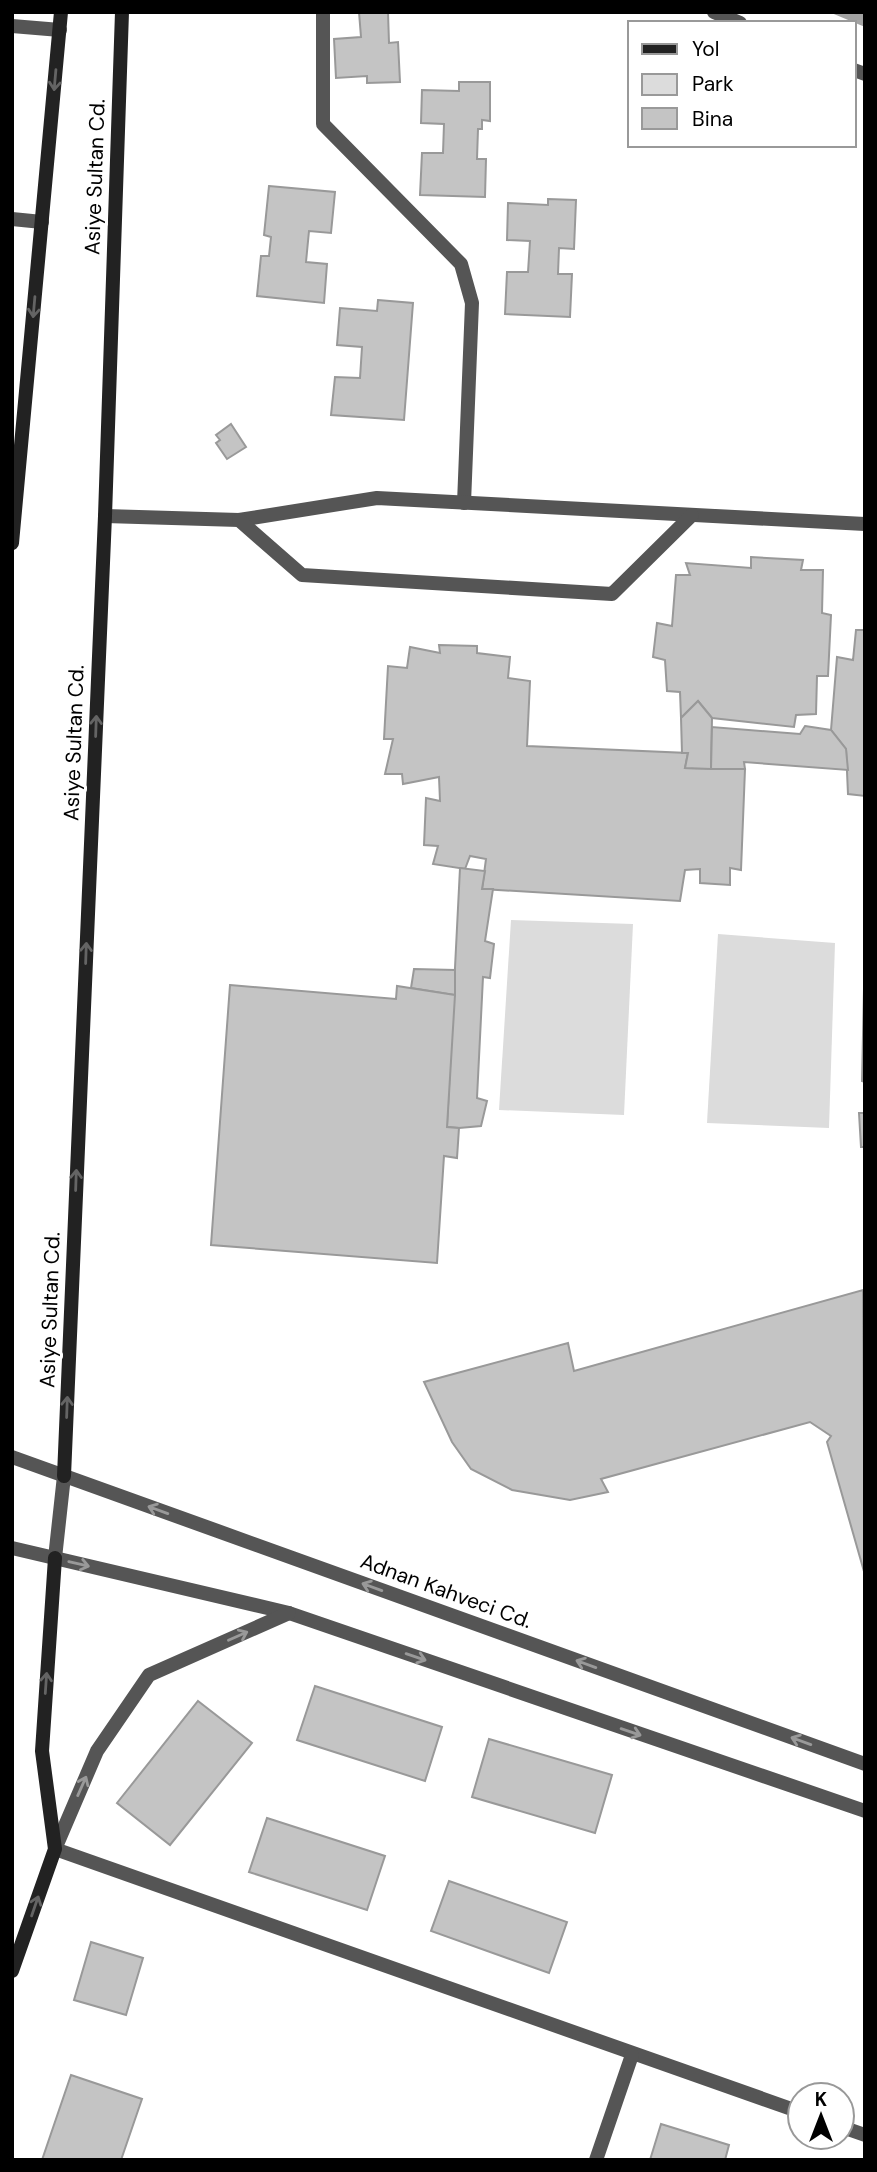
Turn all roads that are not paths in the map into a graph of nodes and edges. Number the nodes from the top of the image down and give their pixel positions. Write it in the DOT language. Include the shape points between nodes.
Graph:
graph roads {
  1 [pos="61,12"];
  2 [pos="122,12"];
  3 [pos="323,12"];
  4 [pos="714,12"];
  5 [pos="735,21"];
  6 [pos="12,26"];
  7 [pos="60,30"];
  8 [pos="12,219"];
  9 [pos="42,222"];
  10 [pos="464,503"];
  11 [pos="692,515"];
  12 [pos="104,516"];
  13 [pos="239,520"];
  14 [pos="865,524"];
  15 [pos="12,543"];
  16 [pos="12,1457"];
  17 [pos="64,1476"];
  18 [pos="12,1548"];
  19 [pos="55,1558"];
  20 [pos="289,1614"];
  21 [pos="865,1764"];
  22 [pos="865,1811"];
  23 [pos="55,1849"];
  24 [pos="12,1971"];
  25 [pos="632,2055"];
  26 [pos="786,2107"];
  27 [pos="596,2160"];
  1 -- 7 [label="main road"];
  2 -- 12 [label="main road, Asiye Sultan Cd."];
  3 -- 10 [label="street" via="323,124 461,264 472,303"];
  4 -- 5 [label="street"];
  6 -- 7 [label="street"];
  7 -- 9 [label="main road, one-way"];
  8 -- 9 [label="street"];
  9 -- 15 [label="main road, one-way"];
  10 -- 11 [label="street"];
  10 -- 13 [label="street" via="377,498"];
  11 -- 13 [label="street" via="612,594 302,575"];
  11 -- 14 [label="street"];
  12 -- 13 [label="street"];
  17 -- 12 [label="main road, Asiye Sultan Cd., one-way"];
  16 -- 17 [label="street, Adnan Kahveci Cd."];
  17 -- 19 [label="street"];
  21 -- 17 [label="street, Adnan Kahveci Cd., one-way"];
  18 -- 19 [label="street"];
  19 -- 20 [label="street, one-way"];
  23 -- 19 [label="main road, one-way" via="42,1751"];
  20 -- 22 [label="street, one-way"];
  23 -- 20 [label="street, one-way" via="97,1751 149,1675"];
  24 -- 23 [label="main road, one-way"];
  23 -- 25 [label="street"];
  25 -- 26 [label="street"];
  25 -- 27 [label="street"];
}
